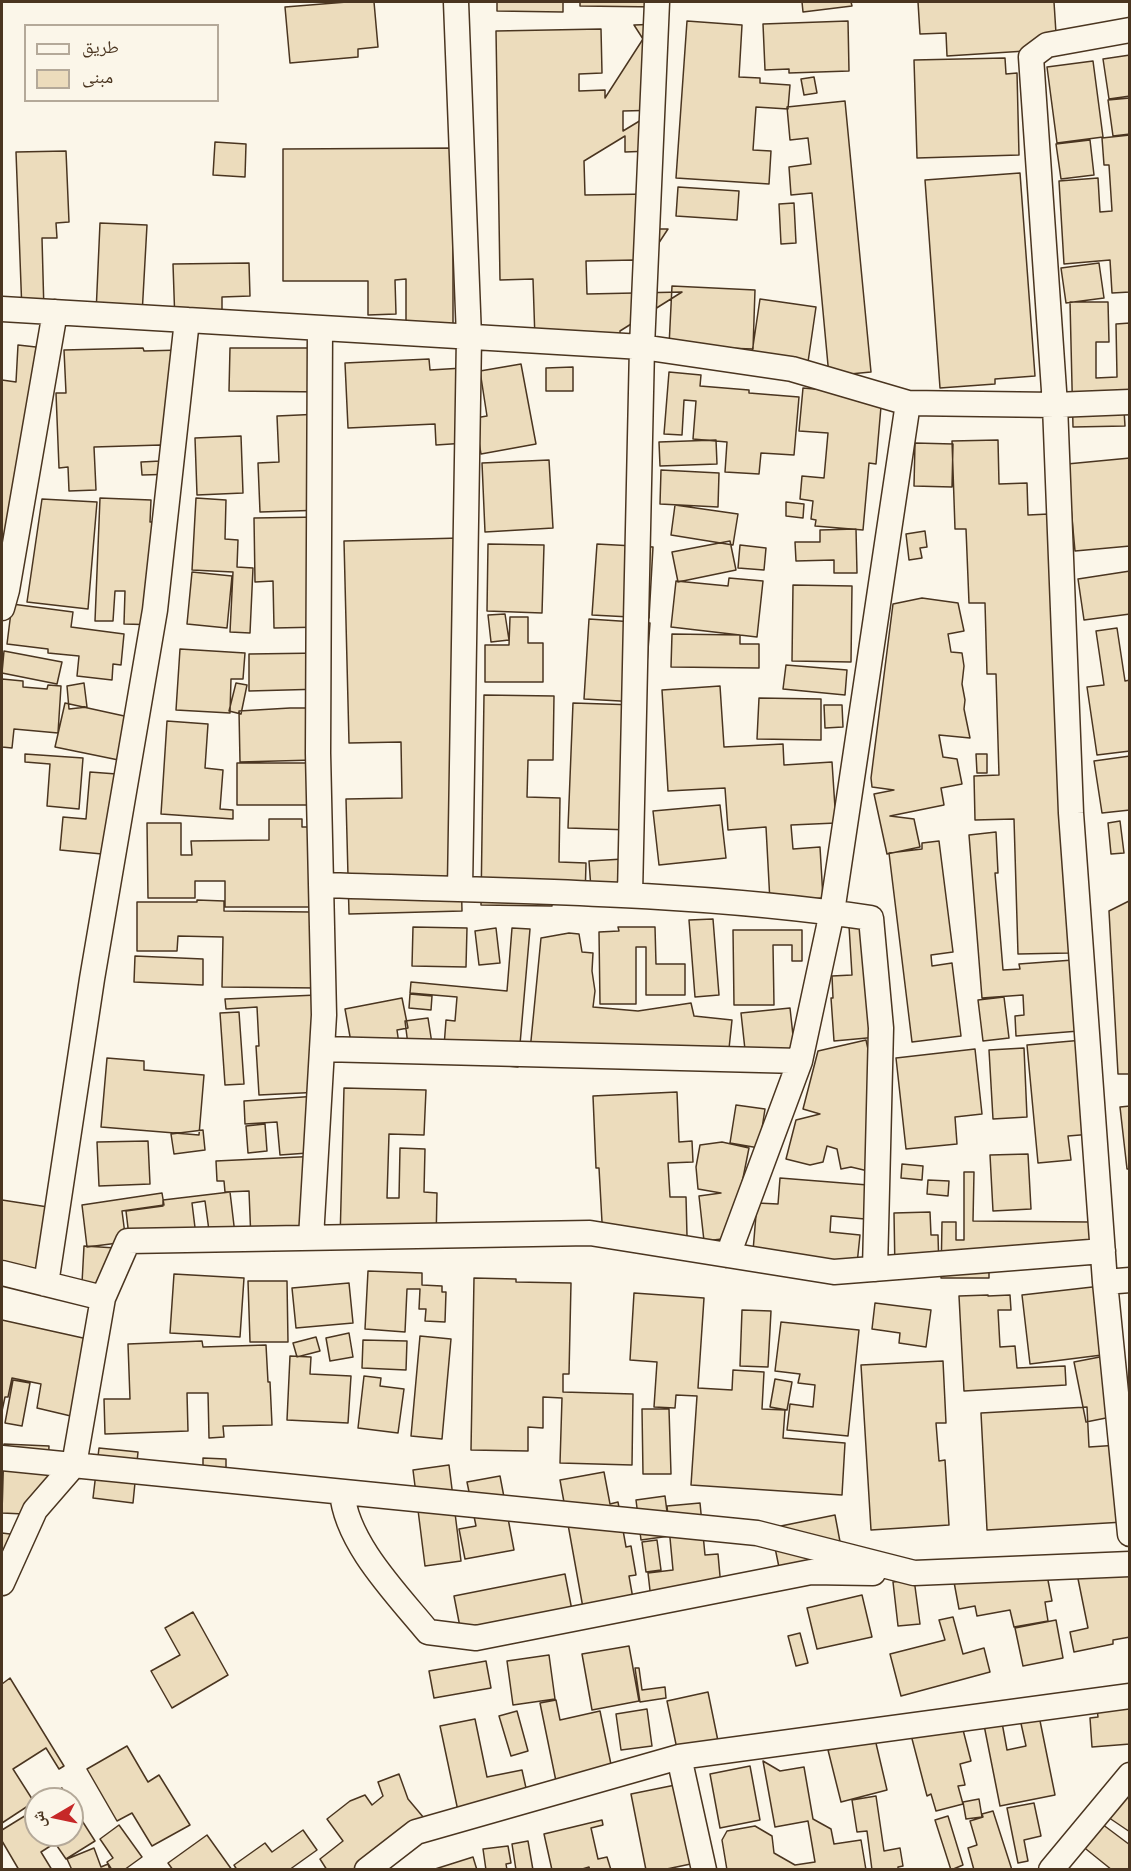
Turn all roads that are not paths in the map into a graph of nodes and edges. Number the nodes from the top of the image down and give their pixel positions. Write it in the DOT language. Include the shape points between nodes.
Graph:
graph roads {
  1 [pos="456,2"];
  2 [pos="657,2"];
  3 [pos="1130,30"];
  4 [pos="2,309"];
  5 [pos="55,312"];
  6 [pos="187,320"];
  7 [pos="320,328"];
  8 [pos="469,337"];
  9 [pos="642,347"];
  10 [pos="1130,402"];
  11 [pos="908,403"];
  12 [pos="1055,405"];
  13 [pos="2,608"];
  14 [pos="321,885"];
  15 [pos="460,889"];
  16 [pos="630,894"];
  17 [pos="832,912"];
  18 [pos="322,1049"];
  19 [pos="800,1061"];
  20 [pos="310,1238"];
  21 [pos="1103,1251"];
  22 [pos="728,1255"];
  23 [pos="875,1269"];
  24 [pos="2,1273"];
  25 [pos="1130,1280"];
  26 [pos="1105,1282"];
  27 [pos="46,1284"];
  28 [pos="103,1298"];
  29 [pos="2,1458"];
  30 [pos="74,1465"];
  31 [pos="342,1492"];
  32 [pos="1130,1534"];
  33 [pos="1130,1564"];
  34 [pos="914,1573"];
  35 [pos="2,1583"];
  36 [pos="1130,1696"];
  37 [pos="679,1757"];
  38 [pos="1130,1775"];
  39 [pos="367,1869"];
  40 [pos="704,1869"];
  41 [pos="1051,1869"];
  1 -- 8 [label="street"];
  2 -- 9 [label="street"];
  3 -- 12 [label="street" via="1047,45 1031,57"];
  4 -- 5 [label="street"];
  5 -- 6 [label="street"];
  5 -- 13 [label="street"];
  6 -- 7 [label="street"];
  6 -- 27 [label="street" via="154,610"];
  7 -- 8 [label="street"];
  7 -- 14 [label="street"];
  8 -- 9 [label="street"];
  8 -- 15 [label="street"];
  9 -- 11 [label="street" via="792,369"];
  9 -- 16 [label="street"];
  10 -- 12 [label="street"];
  11 -- 12 [label="street"];
  11 -- 17 [label="street"];
  12 -- 21 [label="street" via="1071,813"];
  14 -- 15 [label="street"];
  14 -- 18 [label="street"];
  15 -- 16 [label="street"];
  16 -- 17 [label="street"];
  17 -- 19 [label="street"];
  17 -- 23 [label="street" via="871,918 881,1028"];
  18 -- 19 [label="street"];
  18 -- 20 [label="street"];
  19 -- 22 [label="street"];
  20 -- 22 [label="street" via="591,1233"];
  20 -- 28 [label="street" via="128,1241"];
  21 -- 23 [label="street"];
  21 -- 26 [label="street"];
  22 -- 23 [label="street" via="834,1272"];
  24 -- 27 [label="street"];
  25 -- 26 [label="street"];
  26 -- 32 [label="street"];
  27 -- 28 [label="street"];
  28 -- 30 [label="street"];
  29 -- 30 [label="street"];
  30 -- 31 [label="street"];
  30 -- 35 [label="street" via="35,1510"];
  31 -- 34 [label="street" via="757,1533"];
  31 -- 34 [label="street" via="343,1505 357,1537 428,1632 476,1638 811,1572"];
  33 -- 34 [label="street"];
  36 -- 37 [label="street"];
  37 -- 39 [label="street" via="416,1832"];
  37 -- 40 [label="street"];
  38 -- 41 [label="street"];
}
